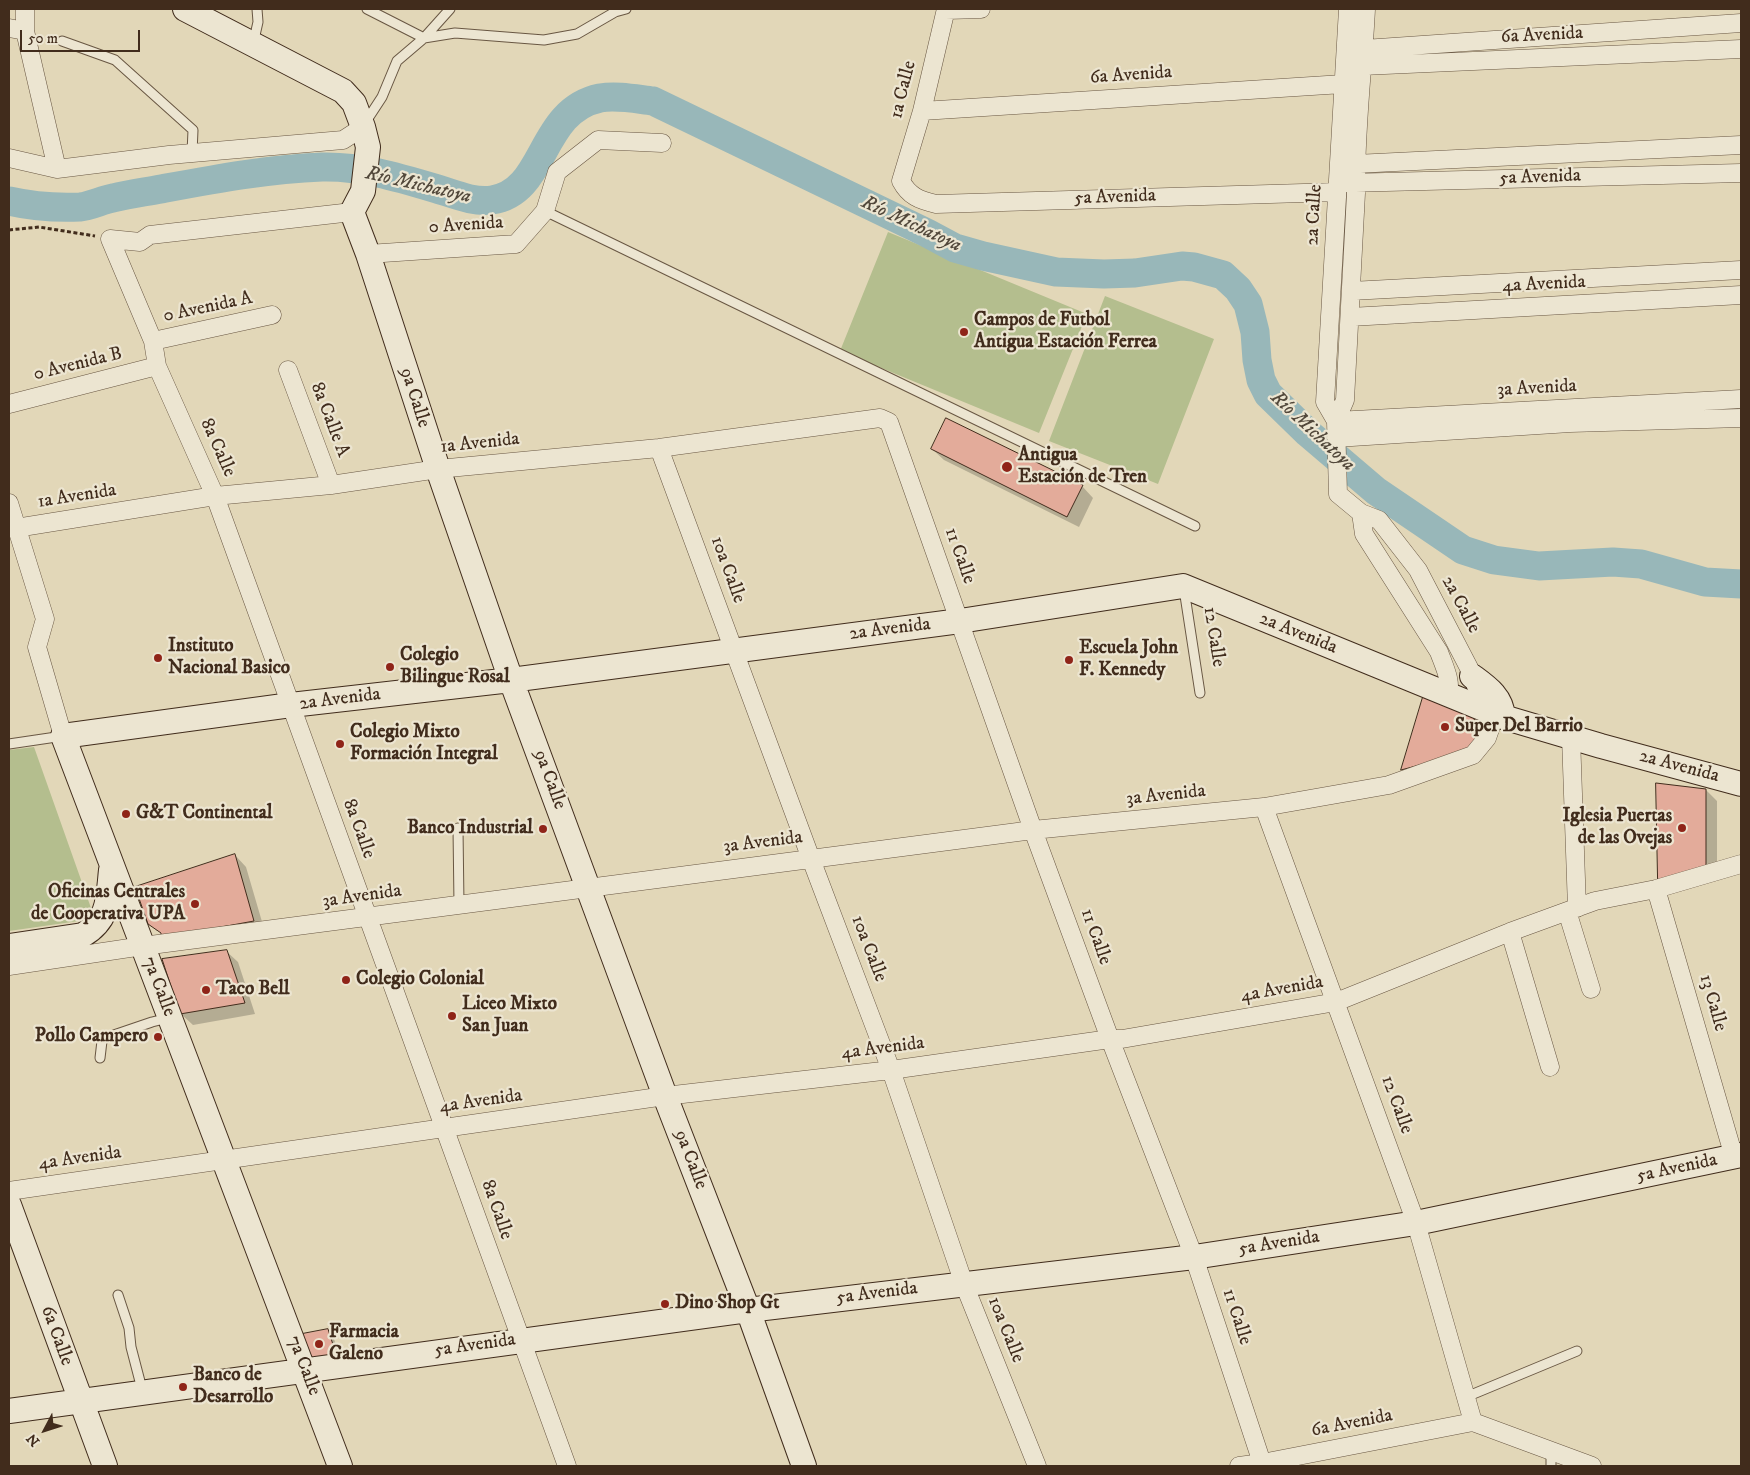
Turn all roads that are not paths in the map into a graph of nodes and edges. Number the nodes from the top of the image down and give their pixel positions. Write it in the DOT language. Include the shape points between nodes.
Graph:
graph roads {
  1 [pos="24,9"];
  2 [pos="185,9"];
  3 [pos="258,9"];
  4 [pos="367,9"];
  5 [pos="450,9"];
  6 [pos="626,9"];
  7 [pos="981,9"];
  8 [pos="1348,9"];
  9 [pos="1366,9"];
  10 [pos="946,10"];
  11 [pos="1741,24"];
  12 [pos="17,29"];
  13 [pos="424,38"];
  14 [pos="62,41"];
  15 [pos="253,44"];
  16 [pos="1741,49"];
  17 [pos="1345,54"];
  18 [pos="1363,58"];
  19 [pos="1343,84"];
  20 [pos="922,111"];
  21 [pos="366,137"];
  22 [pos="662,143"];
  23 [pos="1741,145"];
  24 [pos="192,153"];
  25 [pos="9,158"];
  26 [pos="1347,164"];
  27 [pos="57,169"];
  28 [pos="1741,173"];
  29 [pos="901,181"];
  30 [pos="1356,184"];
  31 [pos="1338,187"];
  32 [pos="545,211"];
  33 [pos="352,212"];
  34 [pos="368,254"];
  35 [pos="1741,270"];
  36 [pos="1351,291"];
  37 [pos="1741,295"];
  38 [pos="272,315"];
  39 [pos="1350,317"];
  40 [pos="153,341"];
  41 [pos="157,366"];
  42 [pos="288,370"];
  43 [pos="1741,399"];
  44 [pos="9,404"];
  45 [pos="1570,416"];
  46 [pos="1741,418"];
  47 [pos="888,422"];
  48 [pos="1336,435"];
  49 [pos="659,448"];
  50 [pos="438,469"];
  51 [pos="331,484"];
  52 [pos="215,496"];
  53 [pos="9,503"];
  54 [pos="1361,513"];
  55 [pos="1195,526"];
  56 [pos="16,528"];
  57 [pos="1183,586"];
  58 [pos="1443,618"];
  59 [pos="960,621"];
  60 [pos="1424,628"];
  61 [pos="735,650"];
  62 [pos="1472,676"];
  63 [pos="511,680"];
  64 [pos="1200,693"];
  65 [pos="1448,696"];
  66 [pos="291,706"];
  67 [pos="1494,714"];
  68 [pos="63,736"];
  69 [pos="1571,737"];
  70 [pos="9,744"];
  71 [pos="1741,784"];
  72 [pos="1264,807"];
  73 [pos="458,828"];
  74 [pos="1033,830"];
  75 [pos="811,858"];
  76 [pos="1741,864"];
  77 [pos="112,865"];
  78 [pos="588,887"];
  79 [pos="1656,889"];
  80 [pos="459,905"];
  81 [pos="1572,909"];
  82 [pos="368,918"];
  83 [pos="1510,932"];
  84 [pos="9,946"];
  85 [pos="143,946"];
  86 [pos="9,966"];
  87 [pos="1591,989"];
  88 [pos="1336,1002"];
  89 [pos="170,1018"];
  90 [pos="1110,1039"];
  91 [pos="100,1058"];
  92 [pos="1550,1067"];
  93 [pos="891,1070"];
  94 [pos="665,1096"];
  95 [pos="445,1129"];
  96 [pos="1738,1156"];
  97 [pos="224,1161"];
  98 [pos="9,1191"];
  99 [pos="9,1205"];
  100 [pos="1416,1224"];
  101 [pos="1194,1257"];
  102 [pos="964,1284"];
  103 [pos="118,1295"];
  104 [pos="748,1310"];
  105 [pos="520,1340"];
  106 [pos="1577,1351"];
  107 [pos="304,1370"];
  108 [pos="143,1393"];
  109 [pos="1466,1397"];
  110 [pos="80,1403"];
  111 [pos="9,1411"];
  112 [pos="1473,1422"];
  113 [pos="1551,1459"];
  114 [pos="1262,1465"];
  115 [pos="105,1466"];
  116 [pos="340,1466"];
  117 [pos="566,1466"];
  118 [pos="804,1466"];
  119 [pos="1037,1466"];
  120 [pos="1240,1466"];
  121 [pos="1592,1466"];
  1 -- 12 [label="street"];
  2 -- 15 [label="main road"];
  3 -- 15 [label="lane"];
  4 -- 13 [label="lane"];
  5 -- 13 [label="lane"];
  6 -- 13 [label="lane" via="577,34 544,40 455,33"];
  7 -- 10 [label="street"];
  8 -- 17 [label="street, 2a Calle"];
  9 -- 18 [label="street, 2a Calle"];
  10 -- 20 [label="street, 1a Calle"];
  11 -- 18 [label="street, 6a Avenida"];
  12 -- 27 [label="street"];
  13 -- 21 [label="lane" via="397,61"];
  14 -- 24 [label="lane" via="115,60 194,130"];
  15 -- 21 [label="main road" via="343,91 354,103"];
  16 -- 18 [label="street, 6a Avenida"];
  17 -- 18 [label="street, 6a Avenida"];
  17 -- 19 [label="street, 2a Calle"];
  18 -- 26 [label="street, 2a Calle"];
  19 -- 20 [label="street, 6a Avenida"];
  19 -- 26 [label="street, 2a Calle"];
  20 -- 29 [label="street, 1a Calle"];
  21 -- 24 [label="street"];
  21 -- 33 [label="main road" via="363,191"];
  22 -- 32 [label="street, 0 Avenida" via="598,140 557,172"];
  23 -- 26 [label="street, 5a Avenida"];
  24 -- 27 [label="street"];
  25 -- 27 [label="street"];
  26 -- 30 [label="street, 2a Calle"];
  26 -- 31 [label="street, 2a Calle"];
  28 -- 30 [label="street, 5a Avenida"];
  29 -- 31 [label="street, 5a Avenida" via="907,191 936,204"];
  30 -- 31 [label="street, 5a Avenida"];
  30 -- 36 [label="street, 2a Calle"];
  31 -- 48 [label="street, 2a Calle" via="1325,402"];
  32 -- 34 [label="street, 0 Avenida" via="516,244"];
  32 -- 55 [label="lane"];
  33 -- 34 [label="main road, 9a Calle"];
  33 -- 40 [label="street, 8a Calle" via="150,235 140,242 110,239"];
  34 -- 50 [label="main road, 9a Calle"];
  35 -- 36 [label="street, 4a Avenida"];
  36 -- 39 [label="street, 2a Calle"];
  37 -- 39 [label="street, 4a Avenida"];
  38 -- 40 [label="street, 0 Avenida A"];
  39 -- 48 [label="street, 2a Calle" via="1345,400"];
  40 -- 41 [label="street, 8a Calle"];
  41 -- 44 [label="street, 0 Avenida B"];
  41 -- 52 [label="street, 8a Calle"];
  42 -- 51 [label="street, 8a Calle A"];
  43 -- 45 [label="street, 3a Avenida"];
  45 -- 46 [label="street, 3a Avenida"];
  45 -- 48 [label="street, 3a Avenida"];
  47 -- 49 [label="street, 1a Avenida" via="880,418"];
  47 -- 59 [label="street, 11 Calle"];
  48 -- 54 [label="street, 2a Calle" via="1338,494"];
  49 -- 50 [label="street, 1a Avenida"];
  49 -- 61 [label="street, 10a Calle"];
  50 -- 51 [label="street, 1a Avenida"];
  50 -- 63 [label="main road, 9a Calle"];
  51 -- 52 [label="street, 1a Avenida"];
  52 -- 56 [label="street, 1a Avenida"];
  52 -- 66 [label="street, 8a Calle"];
  53 -- 56 [label="street, 7a Calle"];
  54 -- 58 [label="street, 2a Calle" via="1379,520 1418,570"];
  54 -- 60 [label="street" via="1364,534"];
  56 -- 68 [label="street, 7a Calle" via="45,619 37,647"];
  57 -- 59 [label="main road, 2a Avenida"];
  57 -- 64 [label="lane, 12 Calle"];
  57 -- 65 [label="main road, 2a Avenida"];
  58 -- 60 [label="street"];
  58 -- 62 [label="street, 2a Calle"];
  59 -- 61 [label="main road, 2a Avenida"];
  59 -- 74 [label="street, 11 Calle"];
  60 -- 65 [label="street" via="1447,673"];
  61 -- 63 [label="main road, 2a Avenida"];
  61 -- 75 [label="street, 10a Calle"];
  62 -- 67 [label="main road" via="1491,689 1502,708"];
  63 -- 66 [label="main road, 2a Avenida"];
  63 -- 78 [label="main road, 9a Calle"];
  65 -- 67 [label="main road, 2a Avenida"];
  66 -- 68 [label="main road, 2a Avenida"];
  66 -- 82 [label="street, 8a Calle"];
  67 -- 69 [label="main road, 2a Avenida"];
  67 -- 72 [label="street, 3a Avenida" via="1486,738 1473,755 1389,785"];
  68 -- 70 [label="lane, 2a Avenida"];
  68 -- 77 [label="main road, 7a Calle"];
  69 -- 71 [label="main road, 2a Avenida"];
  69 -- 81 [label="street"];
  72 -- 74 [label="street, 3a Avenida"];
  72 -- 88 [label="street, 12 Calle"];
  73 -- 80 [label="lane"];
  74 -- 75 [label="street, 3a Avenida"];
  74 -- 90 [label="street, 11 Calle"];
  75 -- 78 [label="street, 3a Avenida"];
  75 -- 93 [label="street, 10a Calle"];
  76 -- 79 [label="street, 4a Avenida"];
  77 -- 84 [label="main road" via="105,913 92,930 83,935"];
  77 -- 85 [label="main road, 7a Calle"];
  78 -- 80 [label="street, 3a Avenida"];
  78 -- 94 [label="main road, 9a Calle"];
  79 -- 81 [label="street, 4a Avenida"];
  79 -- 96 [label="street, 13 Calle"];
  80 -- 82 [label="street, 3a Avenida"];
  81 -- 83 [label="street, 4a Avenida"];
  81 -- 87 [label="street"];
  82 -- 85 [label="street, 3a Avenida"];
  82 -- 95 [label="street, 8a Calle"];
  83 -- 88 [label="street, 4a Avenida"];
  83 -- 92 [label="street"];
  85 -- 86 [label="street, 3a Avenida"];
  85 -- 89 [label="main road, 7a Calle"];
  88 -- 90 [label="street, 4a Avenida"];
  88 -- 100 [label="street, 12 Calle"];
  89 -- 91 [label="lane" via="105,1038"];
  89 -- 97 [label="main road, 7a Calle"];
  90 -- 93 [label="street, 4a Avenida"];
  90 -- 101 [label="street, 11 Calle"];
  93 -- 94 [label="street, 4a Avenida"];
  93 -- 102 [label="street, 10a Calle"];
  94 -- 95 [label="street, 4a Avenida"];
  94 -- 104 [label="main road, 9a Calle"];
  95 -- 97 [label="street, 4a Avenida"];
  95 -- 105 [label="street, 8a Calle"];
  96 -- 100 [label="main road, 5a Avenida"];
  97 -- 98 [label="street, 4a Avenida"];
  97 -- 107 [label="main road, 7a Calle"];
  99 -- 110 [label="main road, 6a Calle"];
  100 -- 101 [label="main road, 5a Avenida"];
  100 -- 109 [label="street, 12 Calle"];
  101 -- 102 [label="main road, 5a Avenida"];
  101 -- 114 [label="street, 11 Calle"];
  102 -- 104 [label="main road, 5a Avenida"];
  102 -- 119 [label="street, 10a Calle"];
  103 -- 108 [label="lane" via="129,1328"];
  104 -- 105 [label="main road, 5a Avenida"];
  104 -- 118 [label="main road, 9a Calle"];
  105 -- 107 [label="main road, 5a Avenida"];
  105 -- 117 [label="street, 8a Calle"];
  106 -- 109 [label="lane"];
  107 -- 108 [label="main road, 5a Avenida"];
  107 -- 116 [label="main road, 7a Calle"];
  108 -- 110 [label="main road, 5a Avenida"];
  109 -- 112 [label="street, 12 Calle"];
  110 -- 111 [label="main road, 5a Avenida"];
  110 -- 115 [label="main road, 6a Calle"];
  112 -- 113 [label="street"];
  112 -- 114 [label="street, 6a Avenida"];
  113 -- 121 [label="street"];
  114 -- 120 [label="street, 6a Avenida"];
}
